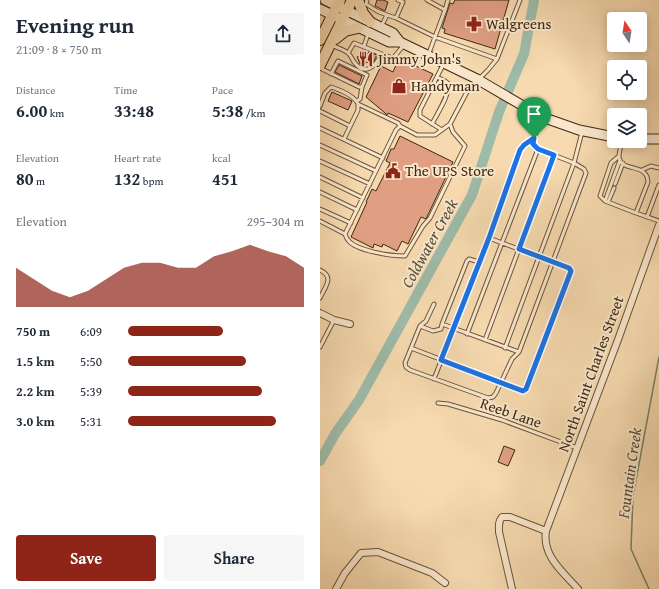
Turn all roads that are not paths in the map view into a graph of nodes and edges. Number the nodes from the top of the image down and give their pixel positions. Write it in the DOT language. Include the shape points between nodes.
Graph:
graph roads {
  1 [pos="325,0"];
  2 [pos="352,0"];
  3 [pos="358,0"];
  4 [pos="367,0"];
  5 [pos="398,0"];
  6 [pos="427,0"];
  7 [pos="448,0"];
  8 [pos="520,0"];
  9 [pos="403,1"];
  10 [pos="339,3"];
  11 [pos="320,9"];
  12 [pos="347,10"];
  13 [pos="445,10"];
  14 [pos="387,14"];
  15 [pos="332,15"];
  16 [pos="396,18"];
  17 [pos="342,20"];
  18 [pos="370,22"];
  19 [pos="381,27"];
  20 [pos="358,28"];
  21 [pos="368,33"];
  22 [pos="435,37"];
  23 [pos="320,40"];
  24 [pos="331,43"];
  25 [pos="402,43"];
  26 [pos="364,46"];
  27 [pos="348,53"];
  28 [pos="382,54"];
  29 [pos="428,55"];
  30 [pos="497,59"];
  31 [pos="444,63"];
  32 [pos="320,65"];
  33 [pos="320,68"];
  34 [pos="331,74"];
  35 [pos="437,77"];
  36 [pos="478,79"];
  37 [pos="362,86"];
  38 [pos="358,102"];
  39 [pos="320,106"];
  40 [pos="320,111"];
  41 [pos="542,117"];
  42 [pos="432,124"];
  43 [pos="450,124"];
  44 [pos="350,126"];
  45 [pos="400,126"];
  46 [pos="320,128"];
  47 [pos="442,130"];
  48 [pos="582,131"];
  49 [pos="607,136"];
  50 [pos="344,138"];
  51 [pos="534,138"];
  52 [pos="647,139"];
  53 [pos="659,139"];
  54 [pos="320,145"];
  55 [pos="622,148"];
  56 [pos="538,149"];
  57 [pos="554,155"];
  58 [pos="383,158"];
  59 [pos="320,160"];
  60 [pos="621,160"];
  61 [pos="574,163"];
  62 [pos="659,168"];
  63 [pos="642,170"];
  64 [pos="376,171"];
  65 [pos="320,177"];
  66 [pos="370,184"];
  67 [pos="615,184"];
  68 [pos="659,185"];
  69 [pos="614,188"];
  70 [pos="320,192"];
  71 [pos="363,198"];
  72 [pos="606,202"];
  73 [pos="320,209"];
  74 [pos="357,210"];
  75 [pos="636,213"];
  76 [pos="647,217"];
  77 [pos="320,221"];
  78 [pos="659,221"];
  79 [pos="350,224"];
  80 [pos="659,225"];
  81 [pos="346,234"];
  82 [pos="489,238"];
  83 [pos="502,242"];
  84 [pos="519,249"];
  85 [pos="539,256"];
  86 [pos="479,262"];
  87 [pos="553,262"];
  88 [pos="320,270"];
  89 [pos="320,298"];
  90 [pos="434,304"];
  91 [pos="320,314"];
  92 [pos="334,320"];
  93 [pos="350,324"];
  94 [pos="442,324"];
  95 [pos="420,326"];
  96 [pos="453,329"];
  97 [pos="467,334"];
  98 [pos="485,340"];
  99 [pos="320,347"];
  100 [pos="411,348"];
  101 [pos="505,348"];
  102 [pos="519,352"];
  103 [pos="441,360"];
  104 [pos="434,378"];
  105 [pos="501,383"];
  106 [pos="438,403"];
  107 [pos="577,448"];
  108 [pos="546,531"];
  109 [pos="444,583"];
  110 [pos="336,589"];
  111 [pos="512,589"];
  112 [pos="578,589"];
  1 -- 10 [label="main road"];
  2 -- 12 [label="main road"];
  3 -- 18 [label="main road"];
  4 -- 14 [label="lane" via="366,4"];
  5 -- 9 [label="lane"];
  6 -- 13 [label="lane"];
  7 -- 13 [label="lane"];
  8 -- 30 [label="lane"];
  9 -- 16 [label="lane"];
  10 -- 12 [label="main road"];
  10 -- 15 [label="main road"];
  11 -- 15 [label="main road"];
  12 -- 17 [label="main road"];
  12 -- 18 [label="main road"];
  13 -- 22 [label="lane"];
  14 -- 16 [label="lane"];
  14 -- 19 [label="lane"];
  15 -- 17 [label="main road"];
  15 -- 23 [label="main road"];
  16 -- 22 [label="lane"];
  17 -- 20 [label="main road"];
  17 -- 24 [label="main road"];
  18 -- 19 [label="main road"];
  19 -- 25 [label="main road" via="393,33"];
  20 -- 21 [label="main road"];
  20 -- 24 [label="main road" via="344,31"];
  21 -- 25 [label="main road" via="389,42"];
  21 -- 26 [label="lane"];
  22 -- 29 [label="lane"];
  22 -- 30 [label="lane"];
  24 -- 27 [label="lane"];
  24 -- 32 [label="main road"];
  25 -- 28 [label="lane" via="394,57"];
  25 -- 29 [label="main road"];
  26 -- 27 [label="lane" via="354,43"];
  26 -- 28 [label="lane"];
  27 -- 28 [label="lane" via="356,65 363,69 375,65"];
  29 -- 31 [label="main road"];
  30 -- 36 [label="lane"];
  31 -- 35 [label="lane"];
  31 -- 36 [label="main road"];
  33 -- 34 [label="lane"];
  34 -- 37 [label="lane" via="359,88"];
  34 -- 37 [label="lane" via="338,60 367,75"];
  35 -- 42 [label="lane" via="420,110 420,116"];
  35 -- 42 [label="lane" via="449,84 449,89"];
  36 -- 41 [label="main road"];
  36 -- 43 [label="lane" via="468,90"];
  37 -- 38 [label="lane"];
  38 -- 39 [label="lane" via="331,87"];
  38 -- 44 [label="lane" via="358,110"];
  38 -- 45 [label="lane"];
  40 -- 44 [label="lane"];
  41 -- 48 [label="main road"];
  41 -- 51 [label="lane"];
  42 -- 47 [label="lane"];
  43 -- 47 [label="lane"];
  43 -- 81 [label="lane" via="465,146 430,218 405,256 374,253 348,240"];
  44 -- 50 [label="lane"];
  45 -- 47 [label="lane" via="417,135 436,135"];
  45 -- 58 [label="lane"];
  46 -- 50 [label="lane"];
  48 -- 49 [label="main road"];
  48 -- 61 [label="lane"];
  50 -- 58 [label="lane"];
  51 -- 56 [label="lane" via="533,144"];
  51 -- 82 [label="lane" via="520,150"];
  52 -- 53 [label="main road"];
  54 -- 64 [label="lane"];
  55 -- 60 [label="lane"];
  56 -- 57 [label="lane"];
  56 -- 83 [label="lane"];
  57 -- 61 [label="lane"];
  57 -- 84 [label="lane"];
  58 -- 64 [label="lane"];
  59 -- 66 [label="lane"];
  60 -- 63 [label="lane"];
  60 -- 67 [label="lane"];
  60 -- 72 [label="lane"];
  60 -- 72 [label="lane" via="611,163 600,196"];
  61 -- 85 [label="lane"];
  61 -- 87 [label="lane" via="586,173"];
  62 -- 63 [label="lane" via="651,166"];
  63 -- 75 [label="lane" via="646,173 648,182"];
  64 -- 66 [label="lane"];
  65 -- 71 [label="lane"];
  66 -- 71 [label="lane"];
  68 -- 76 [label="lane"];
  69 -- 72 [label="lane"];
  70 -- 74 [label="lane"];
  71 -- 74 [label="lane"];
  72 -- 75 [label="lane"];
  73 -- 79 [label="lane"];
  74 -- 79 [label="lane"];
  75 -- 76 [label="lane"];
  76 -- 78 [label="lane"];
  77 -- 81 [label="lane"];
  79 -- 81 [label="lane"];
  80 -- 107 [label="street, North Saint Charles Street"];
  82 -- 83 [label="lane"];
  82 -- 86 [label="lane"];
  83 -- 84 [label="lane"];
  83 -- 97 [label="lane"];
  84 -- 85 [label="lane"];
  84 -- 98 [label="lane"];
  85 -- 87 [label="lane"];
  85 -- 101 [label="lane"];
  86 -- 94 [label="lane" via="469,259 467,261"];
  86 -- 96 [label="lane"];
  87 -- 102 [label="lane"];
  87 -- 105 [label="lane" via="571,271 526,389 523,391"];
  88 -- 89 [label="lane" via="328,277"];
  90 -- 95 [label="lane" via="426,321"];
  91 -- 92 [label="street"];
  92 -- 93 [label="street"];
  92 -- 99 [label="lane"];
  94 -- 95 [label="lane" via="441,329 433,331"];
  94 -- 96 [label="lane"];
  95 -- 100 [label="lane"];
  96 -- 97 [label="lane"];
  96 -- 103 [label="lane"];
  97 -- 98 [label="lane"];
  98 -- 101 [label="lane"];
  100 -- 103 [label="lane"];
  100 -- 104 [label="lane" via="406,367"];
  101 -- 102 [label="lane"];
  102 -- 105 [label="lane" via="512,359"];
  103 -- 104 [label="lane"];
  103 -- 105 [label="lane"];
  104 -- 105 [label="lane" via="488,398 493,397"];
  106 -- 107 [label="lane, Reeb Lane" via="502,420"];
  107 -- 108 [label="street, North Saint Charles Street"];
  108 -- 111 [label="street" via="510,517 502,517 500,520 499,532"];
  108 -- 112 [label="street" via="545,544 548,553"];
  109 -- 110 [label="street" via="432,573 378,552 361,553 344,573"];
}
